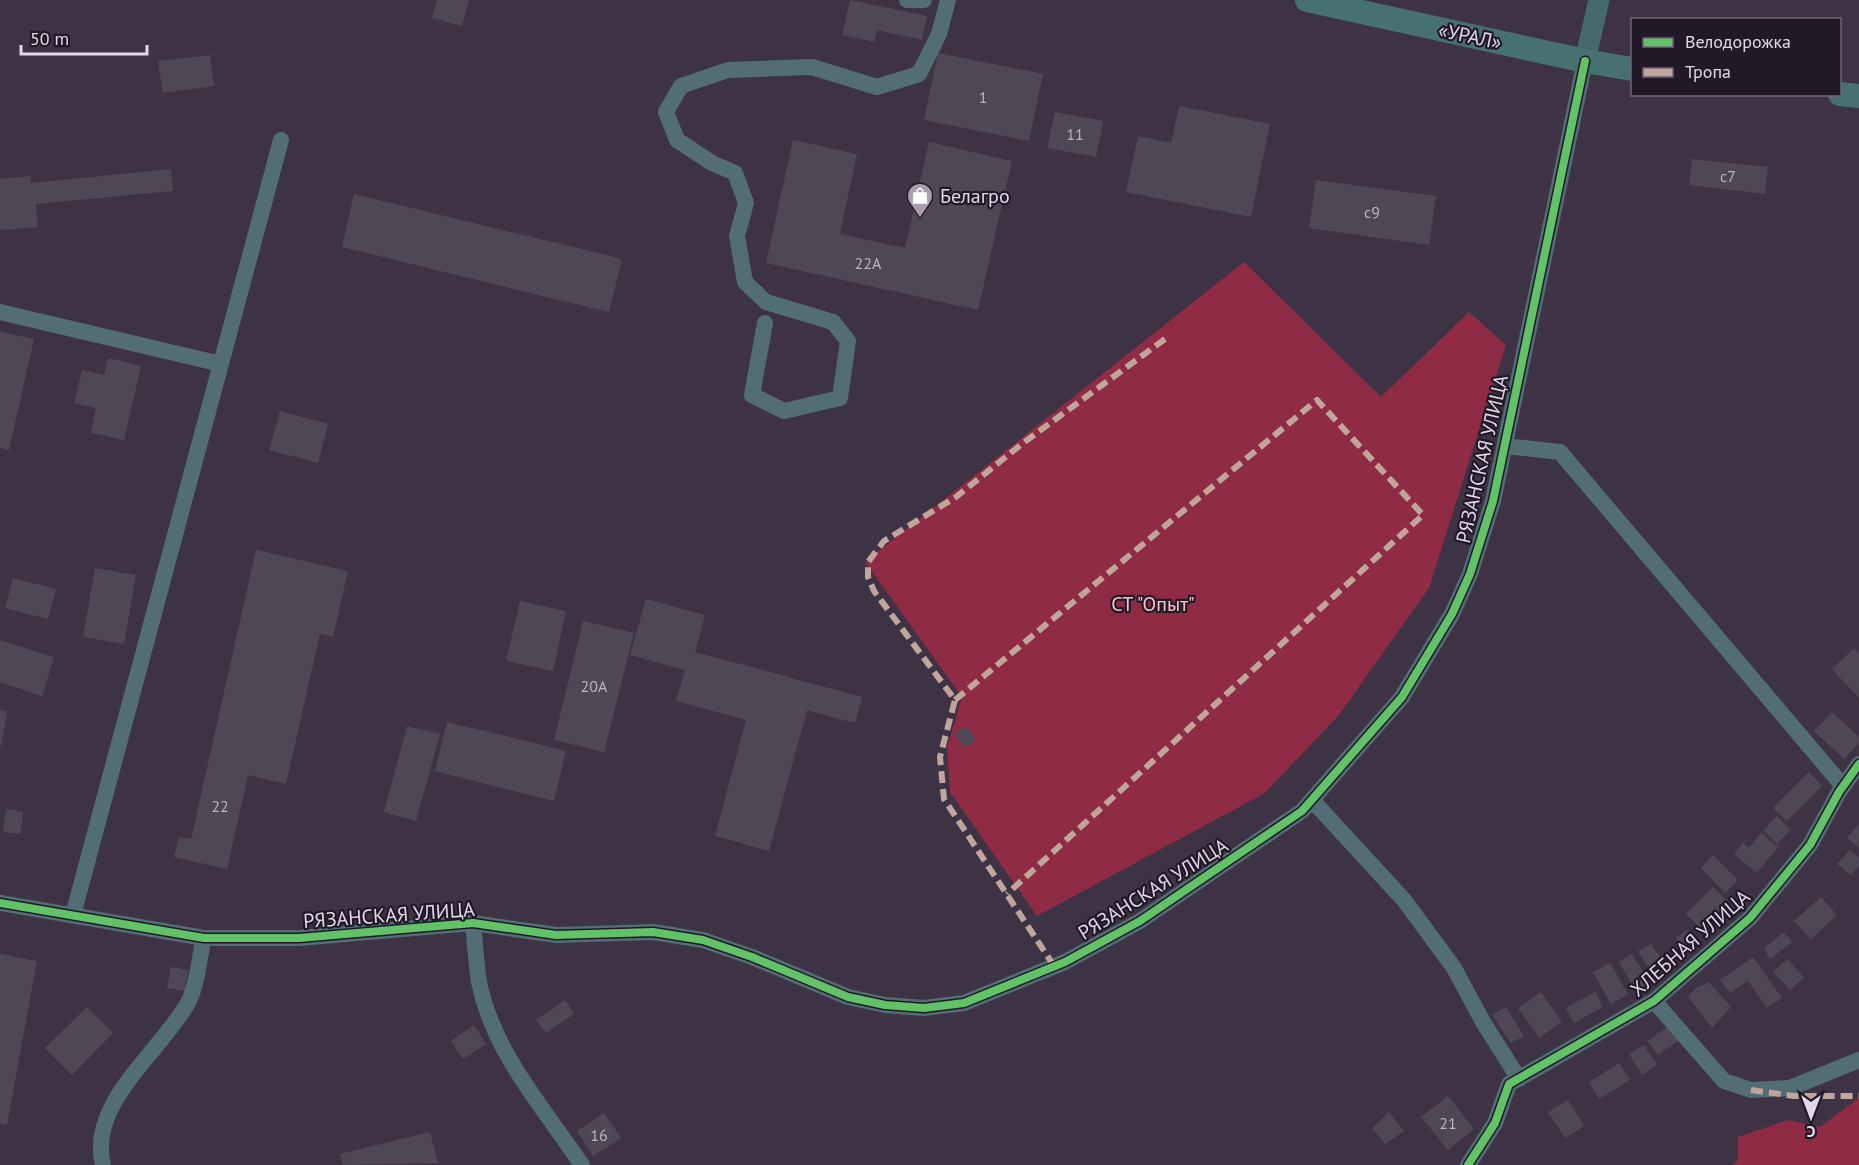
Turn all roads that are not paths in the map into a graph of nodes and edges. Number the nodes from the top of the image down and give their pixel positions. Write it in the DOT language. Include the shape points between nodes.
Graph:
graph roads {
  1 [pos="907,0"];
  2 [pos="924,0"];
  3 [pos="948,0"];
  4 [pos="1307,0"];
  5 [pos="1599,0"];
  6 [pos="1585,61"];
  7 [pos="1631,69"];
  8 [pos="1841,94"];
  9 [pos="1859,96"];
  10 [pos="281,140"];
  11 [pos="0,312"];
  12 [pos="765,323"];
  13 [pos="221,364"];
  14 [pos="1505,446"];
  15 [pos="1859,764"];
  16 [pos="1843,786"];
  17 [pos="1312,800"];
  18 [pos="0,903"];
  19 [pos="73,915"];
  20 [pos="474,923"];
  21 [pos="204,938"];
  22 [pos="1654,1001"];
  23 [pos="1859,1060"];
  24 [pos="1519,1079"];
  25 [pos="103,1165"];
  26 [pos="582,1165"];
  27 [pos="1468,1165"];
  1 -- 2 [label="street"];
  3 -- 12 [label="street" via="939,34 918,74 877,87 812,67 728,70 681,86 666,112 677,140 735,173 746,203 737,236 745,282 766,302 833,322 848,341 840,399 784,411 752,395"];
  4 -- 6 [label="highway, «УРАЛ»"];
  5 -- 6 [label="main road"];
  6 -- 7 [label="highway, «УРАЛ»"];
  6 -- 14 [label="street, РЯЗАНСКАЯ УЛИЦА"];
  8 -- 9 [label="highway"];
  10 -- 13 [label="street"];
  11 -- 13 [label="street"];
  13 -- 19 [label="street"];
  14 -- 16 [label="street" via="1560,452"];
  14 -- 17 [label="street, РЯЗАНСКАЯ УЛИЦА" via="1470,574 1452,614 1402,697"];
  15 -- 16 [label="street, ХЛЕБНАЯ УЛИЦА"];
  16 -- 22 [label="street, ХЛЕБНАЯ УЛИЦА" via="1810,845 1750,918"];
  17 -- 20 [label="street, РЯЗАНСКАЯ УЛИЦА" via="1298,815 1140,921 1065,962 964,1003 924,1008 848,997 703,940 663,933 556,935"];
  17 -- 24 [label="street" via="1417,916 1454,968"];
  18 -- 19 [label="street, РЯЗАНСКАЯ УЛИЦА"];
  19 -- 21 [label="street, РЯЗАНСКАЯ УЛИЦА"];
  20 -- 21 [label="street, РЯЗАНСКАЯ УЛИЦА" via="299,938"];
  20 -- 26 [label="street, РЯЗАНСКАЯ УЛИЦА" via="479,982 495,1031 520,1076"];
  21 -- 25 [label="street" via="191,998 102,1124 99,1149"];
  22 -- 23 [label="street" via="1724,1081 1751,1090 1790,1088"];
  22 -- 24 [label="street, ХЛЕБНАЯ УЛИЦА"];
  24 -- 27 [label="street, ХЛЕБНАЯ УЛИЦА" via="1509,1084 1495,1123"];
}
